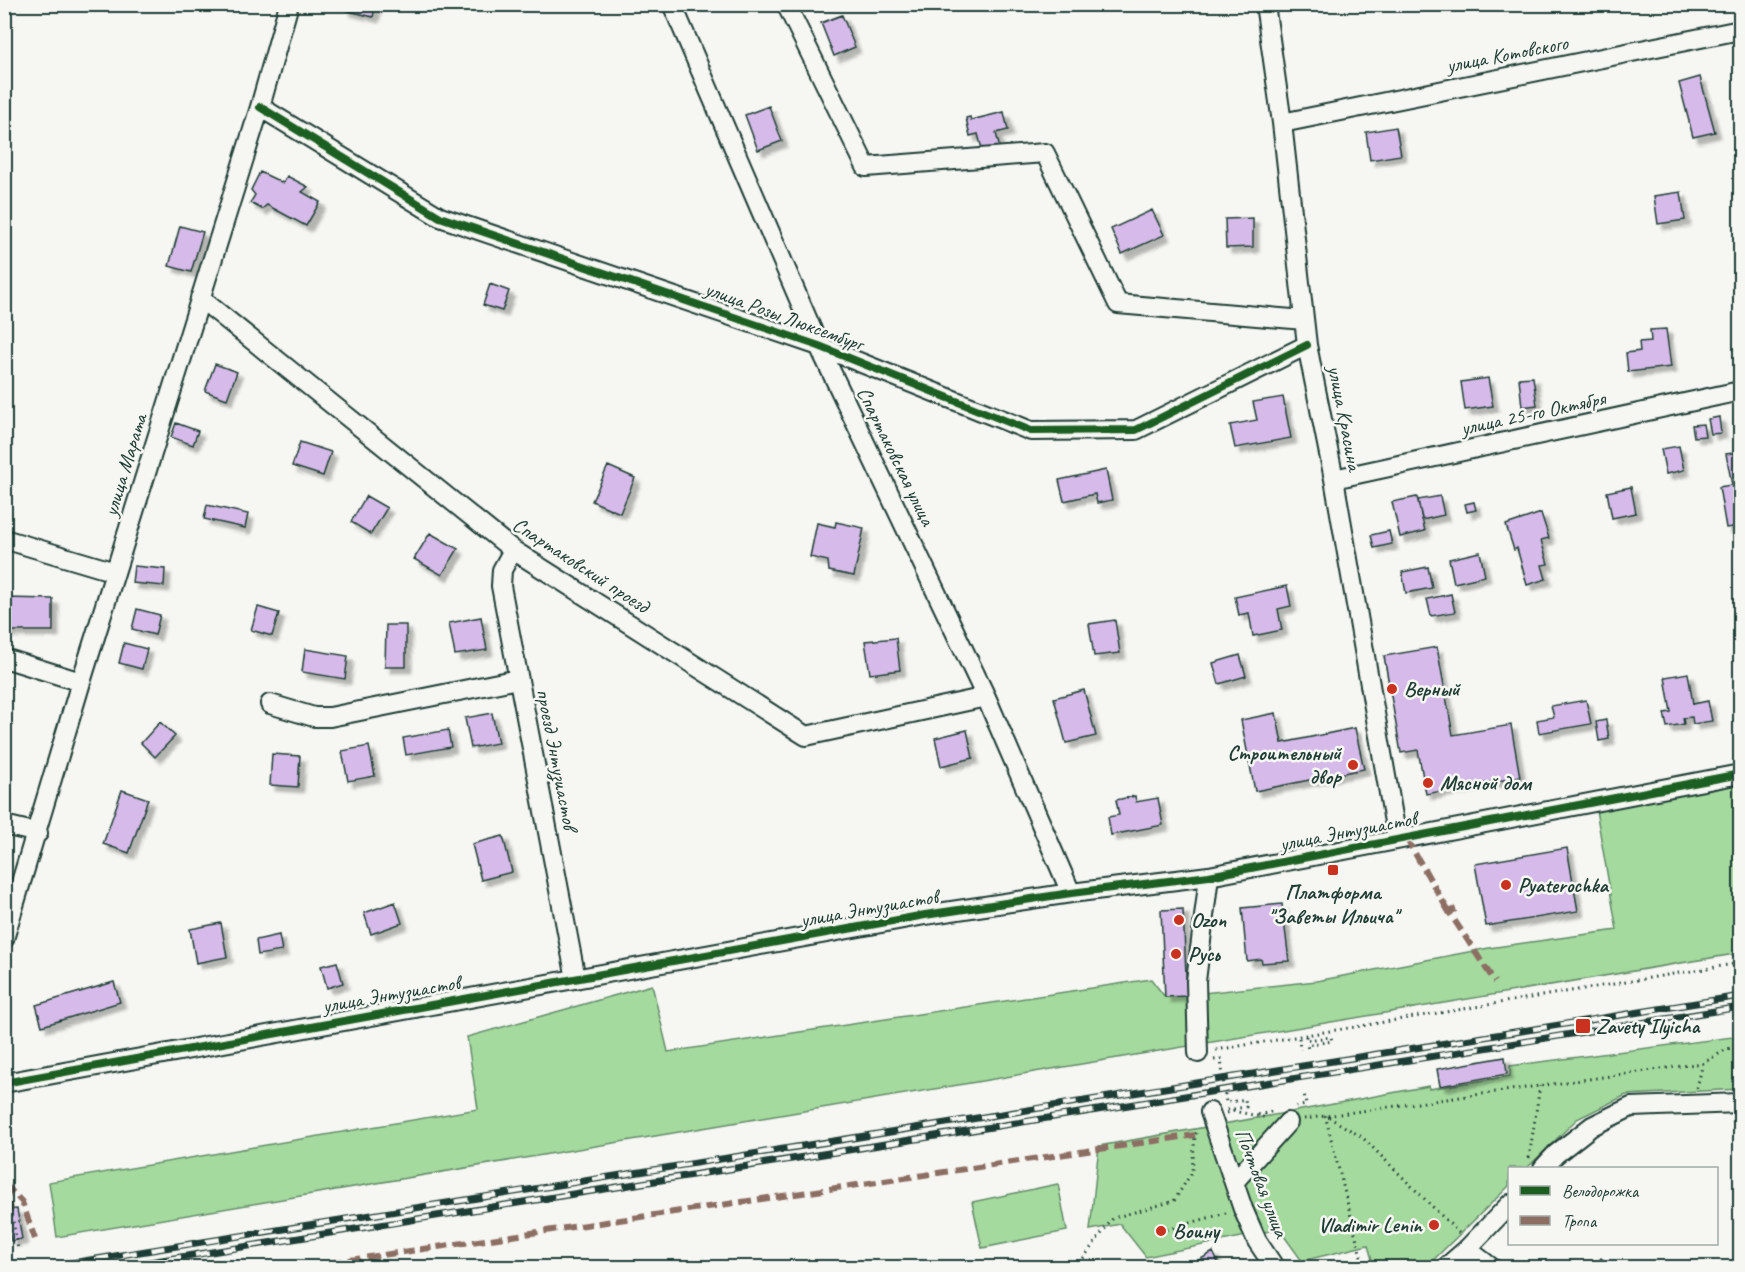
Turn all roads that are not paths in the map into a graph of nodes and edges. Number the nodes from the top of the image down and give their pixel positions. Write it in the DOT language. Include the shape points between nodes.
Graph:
graph roads {
  1 [pos="289,4"];
  2 [pos="672,4"];
  3 [pos="786,4"];
  4 [pos="1265,4"];
  5 [pos="1740,30"];
  6 [pos="260,107"];
  7 [pos="1282,123"];
  8 [pos="200,298"];
  9 [pos="1304,320"];
  10 [pos="1307,345"];
  11 [pos="819,346"];
  12 [pos="1740,391"];
  13 [pos="1334,479"];
  14 [pos="4,539"];
  15 [pos="513,550"];
  16 [pos="115,572"];
  17 [pos="4,658"];
  18 [pos="518,679"];
  19 [pos="81,682"];
  20 [pos="987,697"];
  21 [pos="270,704"];
  22 [pos="1740,774"];
  23 [pos="4,825"];
  24 [pos="38,833"];
  25 [pos="1397,839"];
  26 [pos="1209,876"];
  27 [pos="1071,892"];
  28 [pos="4,939"];
  29 [pos="576,979"];
  30 [pos="1198,1053"];
  31 [pos="4,1083"];
  32 [pos="1740,1103"];
  33 [pos="1211,1114"];
  34 [pos="1288,1122"];
  35 [pos="1536,1164"];
  36 [pos="1235,1180"];
  37 [pos="1508,1205"];
  38 [pos="1469,1247"];
  39 [pos="1275,1268"];
  40 [pos="1445,1268"];
  41 [pos="1492,1268"];
  1 -- 6 [label="street, улица Марата"];
  2 -- 11 [label="street, Спартаковская улица"];
  3 -- 9 [label="street" via="866,167 1045,153 1118,304"];
  4 -- 7 [label="street, улица Красина"];
  5 -- 7 [label="street, улица Котовского"];
  6 -- 8 [label="street, улица Марата"];
  6 -- 11 [label="street, улица Розы Люксембург" via="440,217"];
  7 -- 9 [label="street, улица Красина"];
  8 -- 15 [label="street, Спартаковский проезд"];
  8 -- 16 [label="street, улица Марата"];
  9 -- 10 [label="street, улица Красина"];
  10 -- 11 [label="street, улица Розы Люксембург" via="1136,430 1031,431"];
  10 -- 13 [label="street, улица Красина"];
  11 -- 20 [label="street, Спартаковская улица"];
  12 -- 13 [label="street, улица 25-го Октября"];
  13 -- 25 [label="street, улица Красина"];
  14 -- 16 [label="street"];
  15 -- 18 [label="street, проезд Энтузиастов" via="502,570 501,586"];
  15 -- 20 [label="street, Спартаковский проезд" via="806,736"];
  16 -- 19 [label="street, улица Марата"];
  17 -- 19 [label="street"];
  18 -- 21 [label="street" via="330,717 314,717"];
  18 -- 29 [label="street, проезд Энтузиастов"];
  19 -- 24 [label="street, улица Марата"];
  20 -- 27 [label="street, Спартаковская улица"];
  22 -- 25 [label="street, улица Энтузиастов"];
  23 -- 24 [label="street"];
  24 -- 28 [label="street, улица Марата"];
  25 -- 26 [label="street, улица Энтузиастов"];
  26 -- 27 [label="street, улица Энтузиастов"];
  26 -- 30 [label="street" via="1196,981"];
  27 -- 29 [label="street, улица Энтузиастов"];
  29 -- 31 [label="street, улица Энтузиастов"];
  32 -- 35 [label="street" via="1631,1107 1592,1126"];
  33 -- 36 [label="street, Почтовая улица"];
  34 -- 36 [label="street"];
  36 -- 39 [label="street, Почтовая улица" via="1257,1241"];
  37 -- 38 [label="street"];
  38 -- 40 [label="street"];
  38 -- 41 [label="street"];
}
